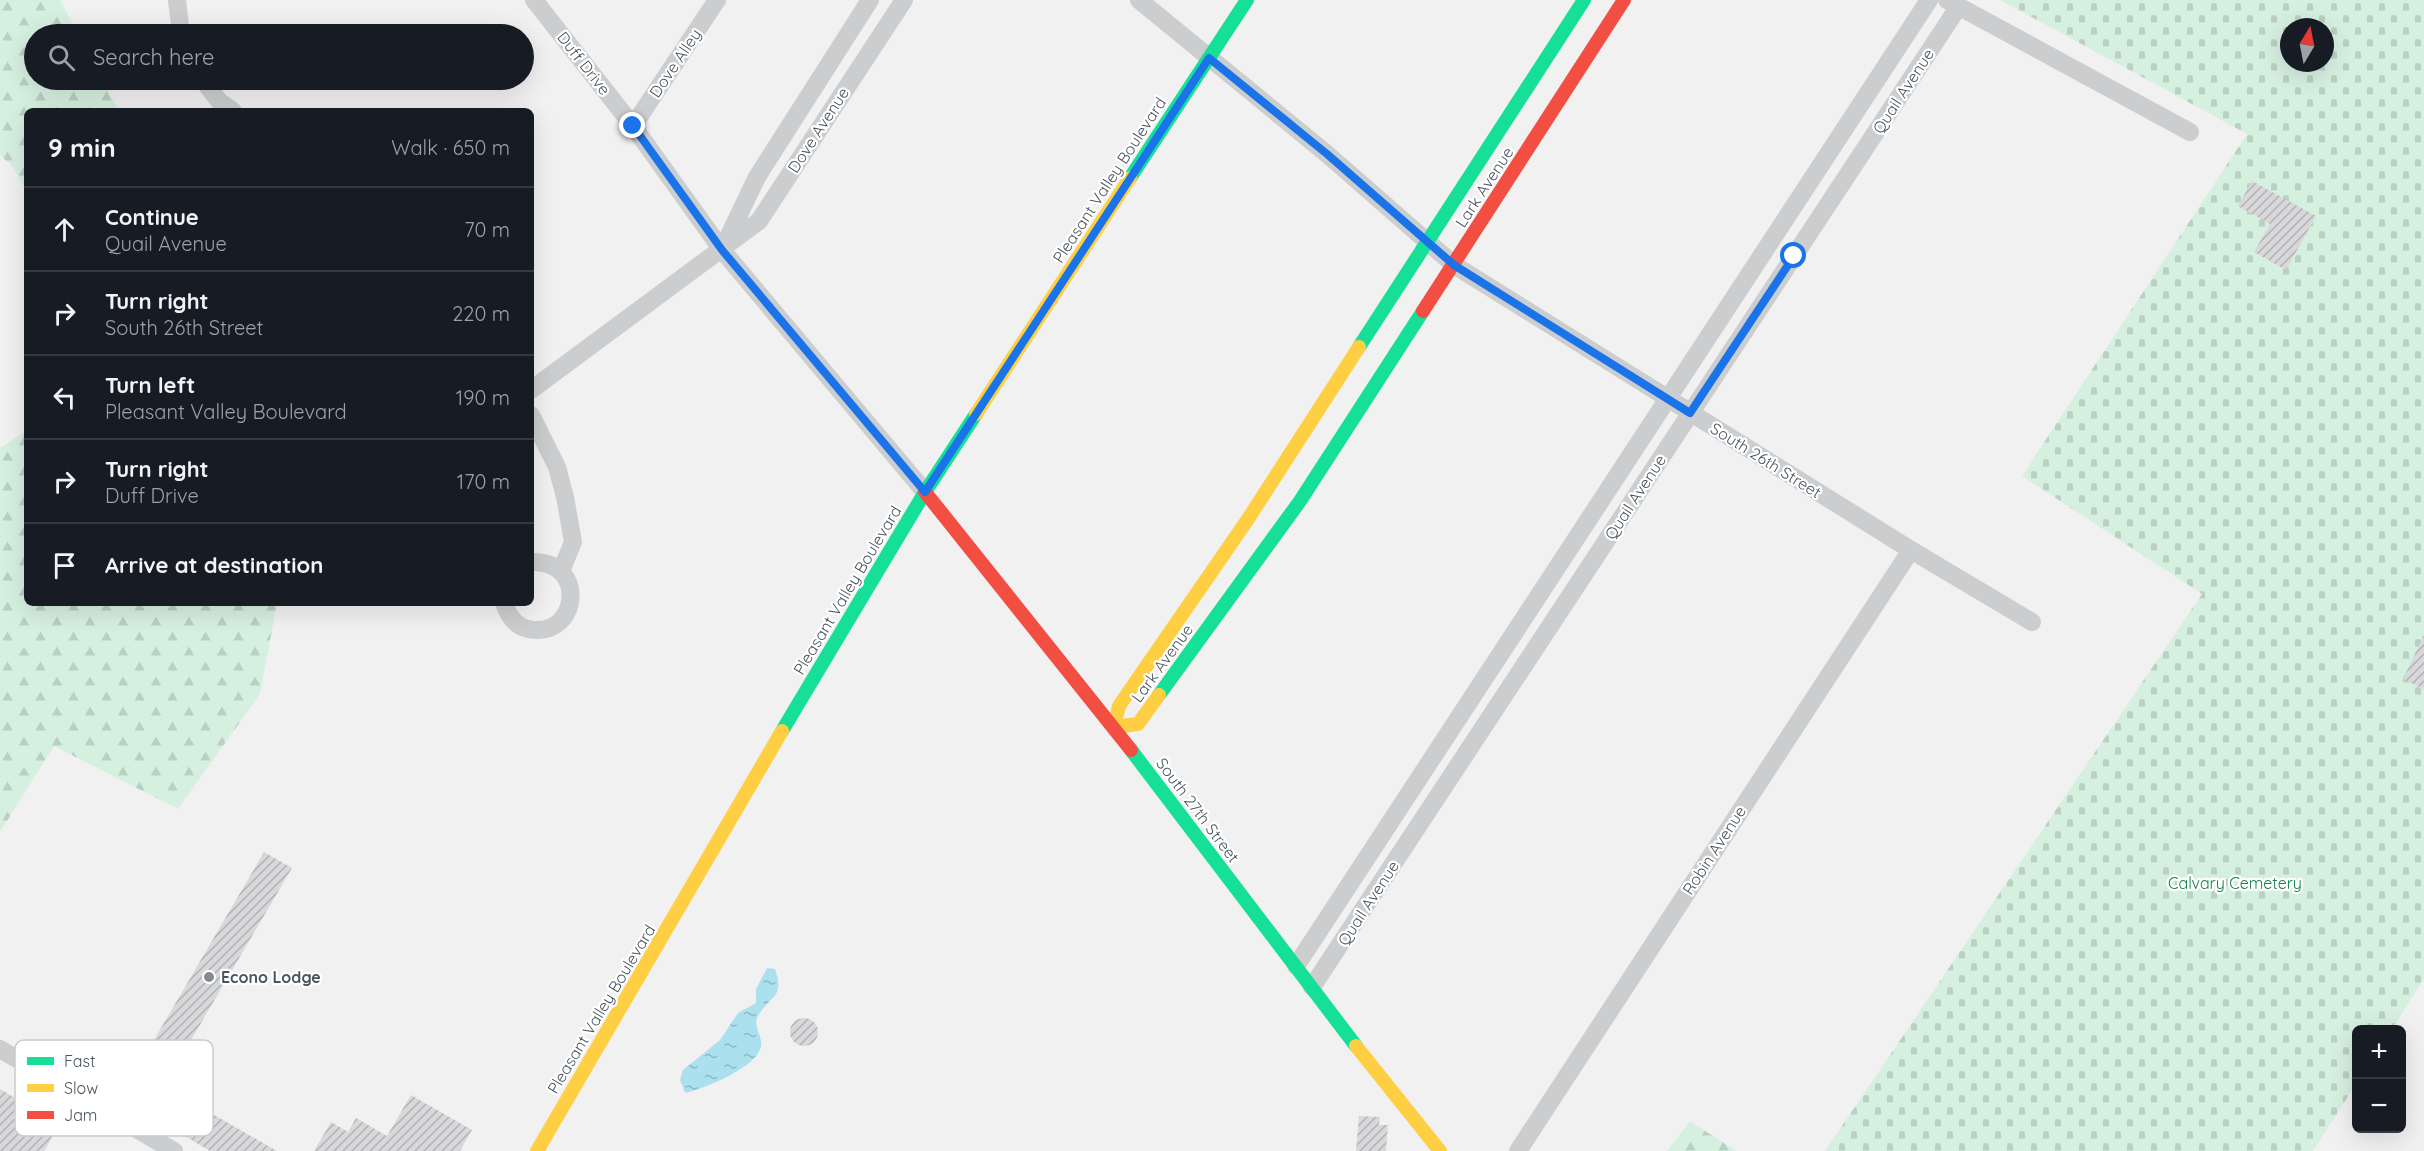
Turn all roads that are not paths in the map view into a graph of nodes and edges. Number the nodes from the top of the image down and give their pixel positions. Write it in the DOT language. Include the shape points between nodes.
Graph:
graph roads {
  1 [pos="177,0"];
  2 [pos="534,0"];
  3 [pos="717,0"];
  4 [pos="870,0"];
  5 [pos="904,0"];
  6 [pos="1139,0"];
  7 [pos="1247,0"];
  8 [pos="1584,0"];
  9 [pos="1624,0"];
  10 [pos="1929,0"];
  11 [pos="1953,3"];
  12 [pos="180,24"];
  13 [pos="1209,58"];
  14 [pos="1876,80"];
  15 [pos="211,90"];
  16 [pos="1900,95"];
  17 [pos="229,108"];
  18 [pos="633,126"];
  19 [pos="2190,132"];
  20 [pos="1770,241"];
  21 [pos="1428,242"];
  22 [pos="722,250"];
  23 [pos="1794,256"];
  24 [pos="1454,265"];
  25 [pos="534,388"];
  26 [pos="1667,399"];
  27 [pos="1690,413"];
  28 [pos="534,421"];
  29 [pos="925,492"];
  30 [pos="1911,550"];
  31 [pos="534,562"];
  32 [pos="561,571"];
  33 [pos="1546,584"];
  34 [pos="1569,598"];
  35 [pos="506,606"];
  36 [pos="2032,622"];
  37 [pos="1114,727"];
  38 [pos="1296,966"];
  39 [pos="1312,987"];
  40 [pos="0,1049"];
  41 [pos="15,1058"];
  42 [pos="148,1136"];
  43 [pos="174,1151"];
  44 [pos="537,1151"];
  45 [pos="1440,1151"];
  46 [pos="1518,1151"];
  1 -- 12 [label="street"];
  2 -- 18 [label="street, Duff Drive"];
  3 -- 18 [label="street, Dove Alley"];
  4 -- 22 [label="street, Dove Avenue" via="757,177"];
  5 -- 22 [label="street, Dove Avenue" via="759,222"];
  6 -- 13 [label="street, South 26th Street"];
  7 -- 13 [label="street, Pleasant Valley Boulevard"];
  8 -- 21 [label="street, Lark Avenue"];
  9 -- 24 [label="street, Lark Avenue"];
  10 -- 14 [label="street, Quail Avenue"];
  11 -- 16 [label="street, Quail Avenue"];
  11 -- 19 [label="street"];
  13 -- 21 [label="street, South 26th Street"];
  13 -- 29 [label="street, Pleasant Valley Boulevard"];
  14 -- 16 [label="street"];
  14 -- 20 [label="street, Quail Avenue"];
  15 -- 17 [label="street"];
  16 -- 23 [label="street, Quail Avenue"];
  18 -- 22 [label="street, Duff Drive"];
  20 -- 23 [label="street"];
  20 -- 26 [label="street, Quail Avenue"];
  21 -- 24 [label="street, South 26th Street"];
  21 -- 37 [label="street, Lark Avenue" via="1248,519 1119,706"];
  22 -- 25 [label="street, Dove Avenue"];
  22 -- 29 [label="street, Duff Drive"];
  23 -- 27 [label="street, Quail Avenue"];
  24 -- 26 [label="street, South 26th Street"];
  24 -- 37 [label="street, Lark Avenue" via="1300,501 1138,724"];
  26 -- 27 [label="street, South 26th Street"];
  26 -- 33 [label="street, Quail Avenue"];
  27 -- 30 [label="street, South 26th Street"];
  27 -- 34 [label="street, Quail Avenue"];
  28 -- 32 [label="street" via="557,467 565,497 573,542"];
  29 -- 37 [label="street, South 27th Street"];
  29 -- 44 [label="street, Pleasant Valley Boulevard"];
  30 -- 36 [label="street, South 26th Street"];
  30 -- 46 [label="street, Robin Avenue"];
  31 -- 32 [label="street"];
  32 -- 35 [label="street" via="572,592 571,604 558,624 547,629 523,627 513,621"];
  33 -- 34 [label="street"];
  33 -- 38 [label="street, Quail Avenue"];
  34 -- 39 [label="street, Quail Avenue"];
  37 -- 38 [label="street, South 27th Street"];
  38 -- 39 [label="street, South 27th Street"];
  39 -- 45 [label="street, South 27th Street"];
  40 -- 41 [label="street"];
  42 -- 43 [label="street"];
}
